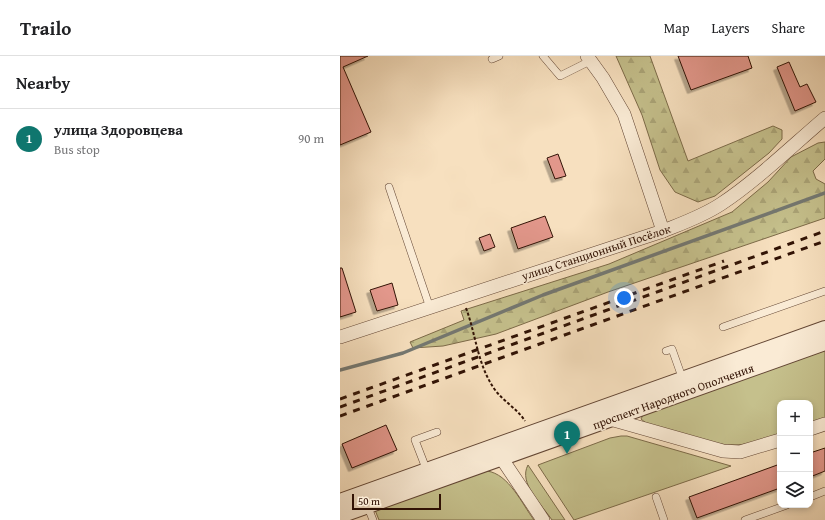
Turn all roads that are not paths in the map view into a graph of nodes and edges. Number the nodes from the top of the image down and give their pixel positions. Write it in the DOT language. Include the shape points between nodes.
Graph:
graph roads {
  1 [pos="499,56"];
  2 [pos="543,56"];
  3 [pos="492,59"];
  4 [pos="588,59"];
  5 [pos="825,118"];
  6 [pos="389,188"];
  7 [pos="663,231"];
  8 [pos="825,291"];
  9 [pos="430,308"];
  10 [pos="723,327"];
  11 [pos="825,329"];
  12 [pos="340,336"];
  13 [pos="825,342"];
  14 [pos="666,351"];
  15 [pos="683,380"];
  16 [pos="610,419"];
  17 [pos="825,424"];
  18 [pos="813,428"];
  19 [pos="437,432"];
  20 [pos="777,441"];
  21 [pos="497,453"];
  22 [pos="426,471"];
  23 [pos="825,491"];
  24 [pos="813,496"];
  25 [pos="656,498"];
  26 [pos="341,507"];
  27 [pos="779,508"];
  28 [pos="370,513"];
  29 [pos="543,520"];
  30 [pos="664,520"];
  31 [pos="745,520"];
  1 -- 3 [label="lane"];
  2 -- 4 [label="lane" via="560,76"];
  4 -- 7 [label="street" via="603,78 624,114"];
  5 -- 7 [label="street, улица Станционный Посёлок" via="721,204"];
  6 -- 9 [label="lane"];
  7 -- 9 [label="street, улица Станционный Посёлок"];
  8 -- 10 [label="lane"];
  9 -- 12 [label="street, улица Станционный Посёлок"];
  11 -- 15 [label="street, проспект Народного Ополчения"];
  13 -- 16 [label="street, проспект Народного Ополчения"];
  14 -- 15 [label="lane" via="672,349"];
  15 -- 21 [label="street, проспект Народного Ополчения"];
  16 -- 20 [label="street" via="723,451 752,450"];
  16 -- 21 [label="street, проспект Народного Ополчения"];
  17 -- 18 [label="street"];
  19 -- 22 [label="lane" via="415,440"];
  21 -- 22 [label="street, проспект Народного Ополчения"];
  21 -- 28 [label="street, проспект Народного Ополчения"];
  21 -- 29 [label="street"];
  22 -- 26 [label="street, проспект Народного Ополчения"];
  23 -- 24 [label="lane"];
  25 -- 30 [label="lane"];
  26 -- 28 [label="street, проспект Народного Ополчения"];
  27 -- 31 [label="lane"];
}
